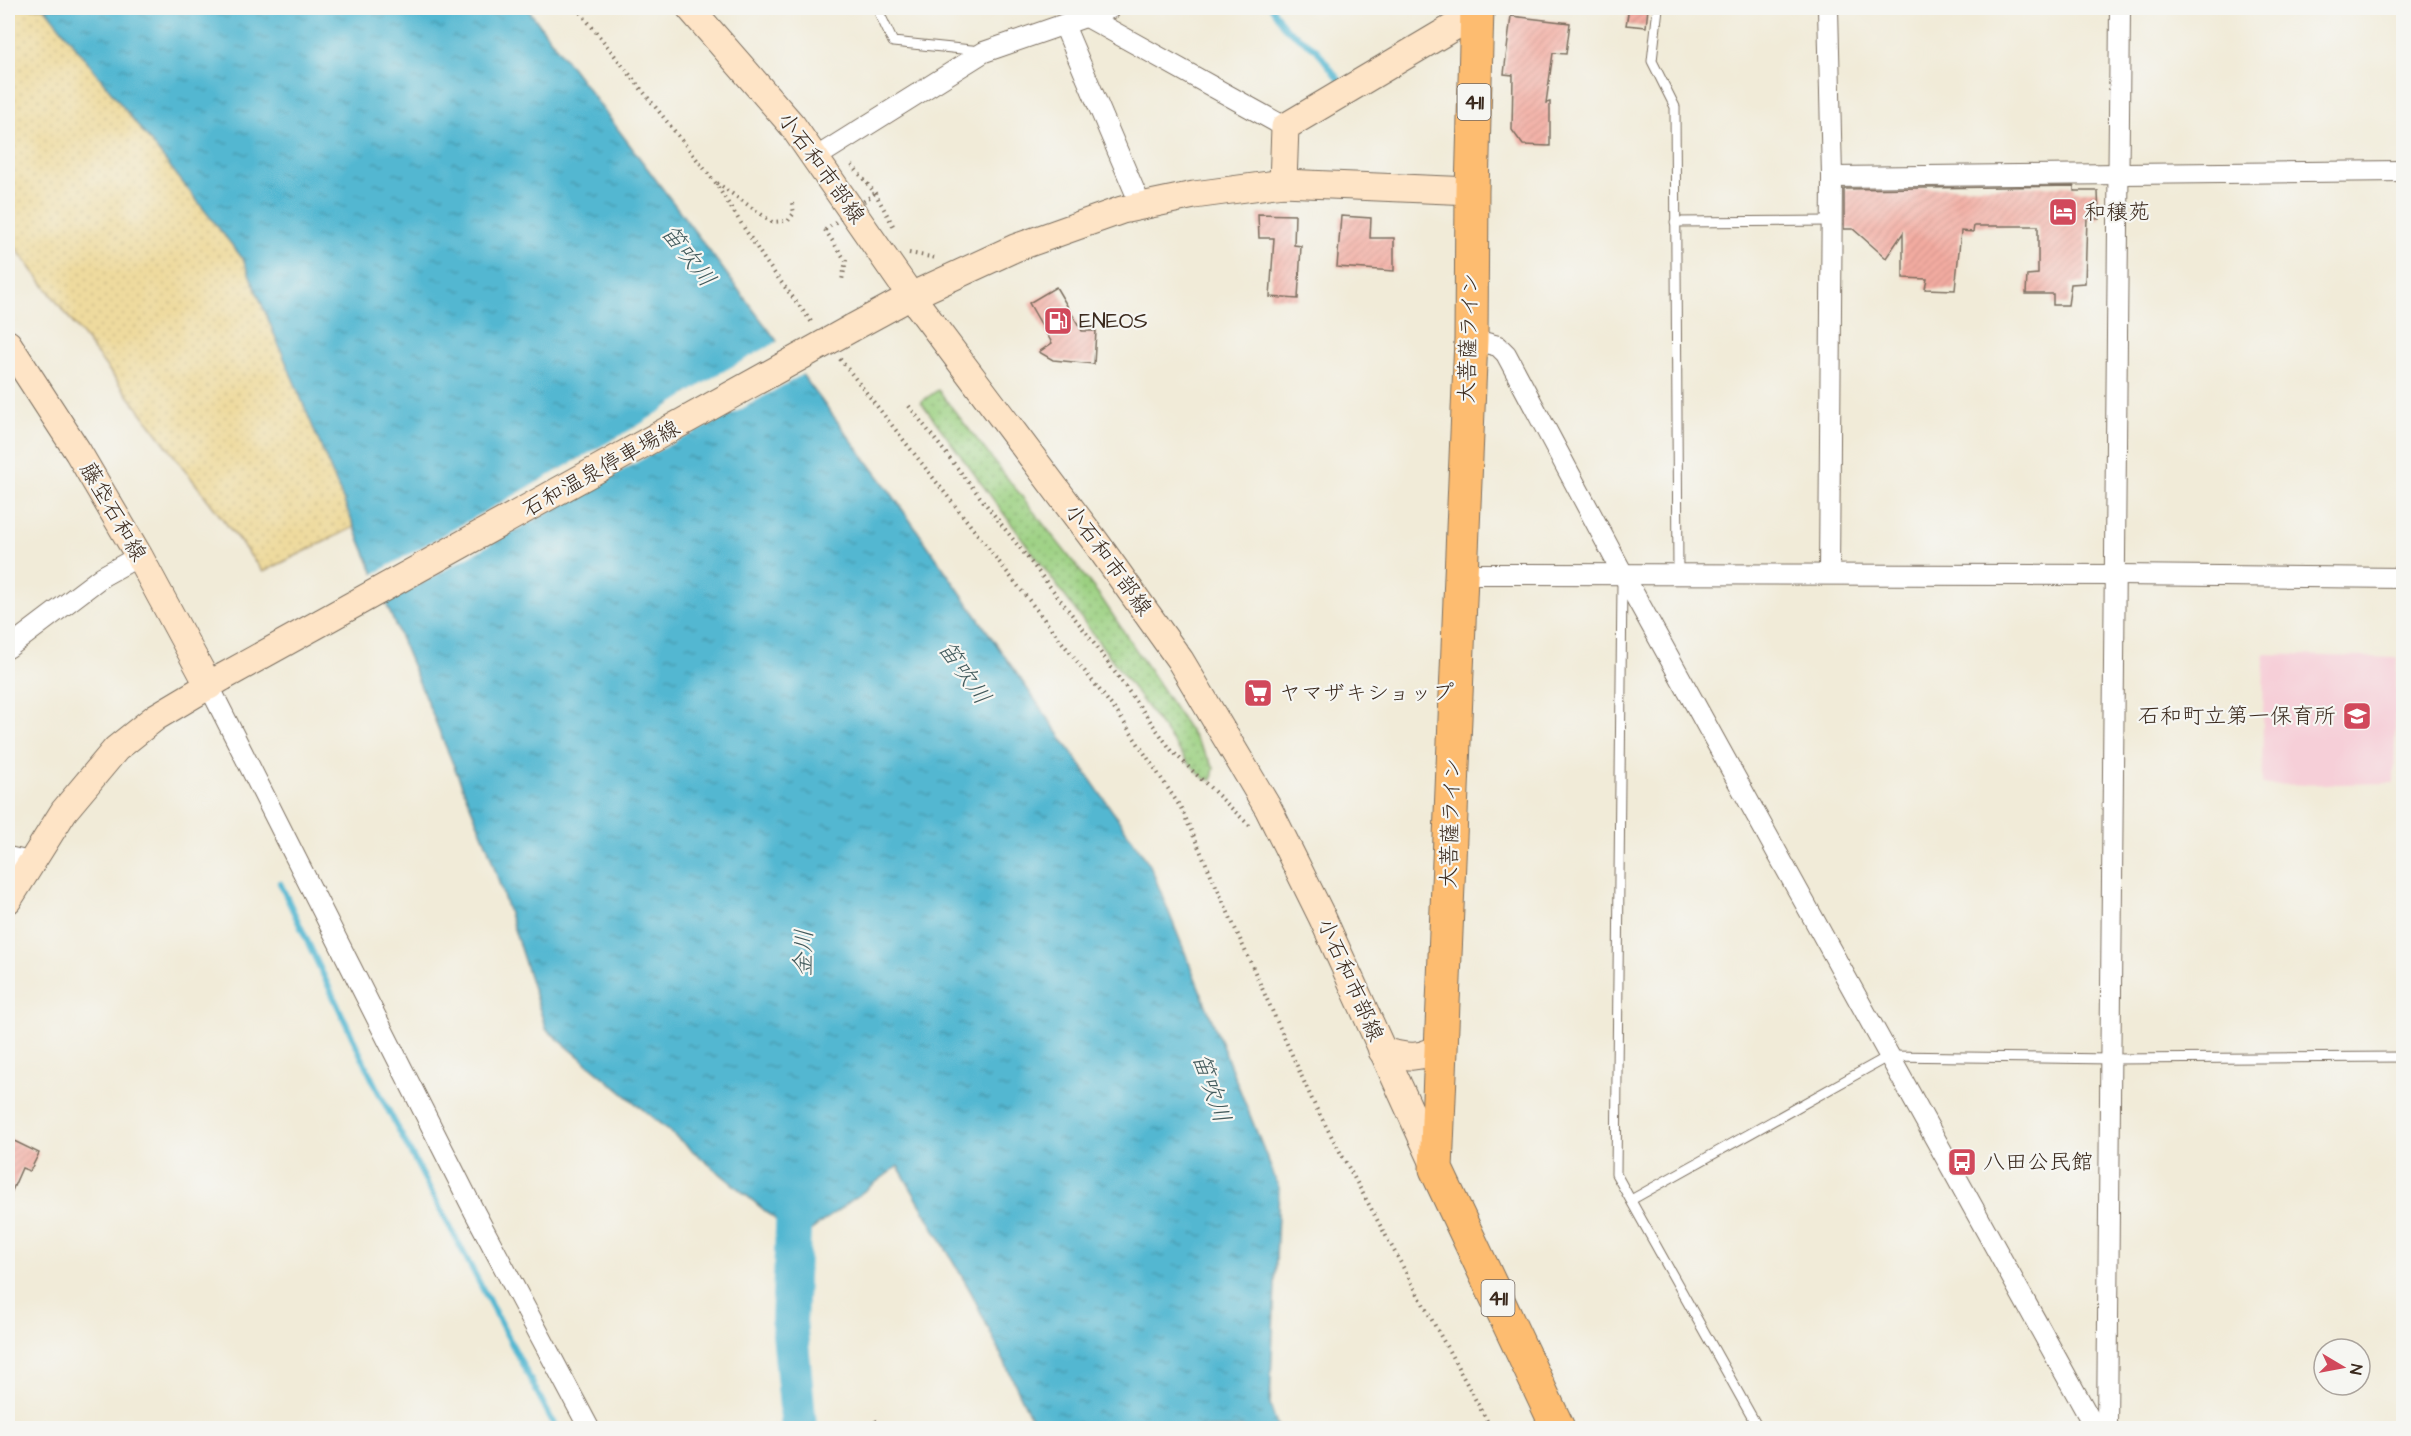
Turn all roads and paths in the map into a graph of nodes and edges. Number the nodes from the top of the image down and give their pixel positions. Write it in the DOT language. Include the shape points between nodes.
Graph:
graph roads {
  1 [pos="577,8"];
  2 [pos="690,8"];
  3 [pos="877,8"];
  4 [pos="1112,8"];
  5 [pos="1619,8"];
  6 [pos="1658,8"];
  7 [pos="1828,8"];
  8 [pos="2120,8"];
  9 [pos="1627,9"];
  10 [pos="1477,10"];
  11 [pos="1082,12"];
  12 [pos="1064,25"];
  13 [pos="984,52"];
  14 [pos="1285,127"];
  15 [pos="815,158"];
  16 [pos="852,165"];
  17 [pos="2403,171"];
  18 [pos="2120,174"];
  19 [pos="1832,177"];
  20 [pos="714,181"];
  21 [pos="1283,183"];
  22 [pos="1472,191"];
  23 [pos="875,193"];
  24 [pos="792,203"];
  25 [pos="1142,206"];
  26 [pos="1831,221"];
  27 [pos="1676,222"];
  28 [pos="898,233"];
  29 [pos="903,243"];
  30 [pos="909,253"];
  31 [pos="842,280"];
  32 [pos="911,296"];
  33 [pos="814,325"];
  34 [pos="1471,339"];
  35 [pos="8,344"];
  36 [pos="835,353"];
  37 [pos="909,406"];
  38 [pos="134,559"];
  39 [pos="1460,574"];
  40 [pos="1623,574"];
  41 [pos="1678,574"];
  42 [pos="1829,574"];
  43 [pos="2115,575"];
  44 [pos="2403,578"];
  45 [pos="8,648"];
  46 [pos="216,682"];
  47 [pos="1254,831"];
  48 [pos="19,859"];
  49 [pos="8,900"];
  50 [pos="1443,1044"];
  51 [pos="1382,1051"];
  52 [pos="1889,1056"];
  53 [pos="2403,1057"];
  54 [pos="2112,1059"];
  55 [pos="1436,1169"];
  56 [pos="1631,1200"];
  57 [pos="875,1420"];
  58 [pos="589,1428"];
  59 [pos="880,1428"];
  60 [pos="1491,1428"];
  61 [pos="1558,1428"];
  62 [pos="1758,1428"];
  63 [pos="2095,1428"];
  64 [pos="2107,1428"];
  1 -- 20 [label="path"];
  2 -- 15 [label="main road, 小石和市部線" via="792,125"];
  3 -- 13 [label="lane" via="893,42"];
  4 -- 11 [label="street"];
  5 -- 9 [label="path"];
  6 -- 27 [label="lane" via="1652,61 1675,107"];
  7 -- 19 [label="street"];
  8 -- 18 [label="street"];
  10 -- 14 [label="main road"];
  10 -- 22 [label="highway, 411"];
  11 -- 12 [label="street"];
  11 -- 14 [label="street"];
  12 -- 13 [label="street"];
  12 -- 25 [label="street"];
  13 -- 15 [label="street"];
  14 -- 21 [label="main road"];
  15 -- 32 [label="main road, 小石和市部線"];
  16 -- 23 [label="path"];
  17 -- 18 [label="street"];
  18 -- 19 [label="street"];
  18 -- 43 [label="street"];
  19 -- 26 [label="street"];
  20 -- 24 [label="path" via="772,222 788,221 794,213"];
  20 -- 33 [label="path"];
  21 -- 22 [label="main road, 石和温泉停車場線"];
  21 -- 25 [label="main road, 石和温泉停車場線"];
  22 -- 34 [label="highway, 大菩薩ライン / 411"];
  23 -- 28 [label="path"];
  23 -- 31 [label="path, bridge" via="825,230 846,261"];
  25 -- 32 [label="main road, 石和温泉停車場線" via="1015,248"];
  26 -- 27 [label="lane"];
  26 -- 42 [label="street"];
  27 -- 41 [label="lane"];
  29 -- 30 [label="path"];
  32 -- 46 [label="main road, 石和温泉停車場線, bridge"];
  32 -- 51 [label="main road, 小石和市部線" via="1180,660 1268,808"];
  34 -- 39 [label="highway, 大菩薩ライン / 411"];
  34 -- 40 [label="street" via="1498,346 1506,354"];
  35 -- 38 [label="main road, 藤垈石和線" via="78,452"];
  36 -- 60 [label="path" via="1119,715 1181,808 1315,1106"];
  37 -- 47 [label="path" via="1087,634 1172,751"];
  38 -- 45 [label="street" via="103,576"];
  38 -- 46 [label="main road, 藤垈石和線"];
  39 -- 40 [label="street"];
  39 -- 50 [label="highway, 大菩薩ライン / 411"];
  40 -- 41 [label="street"];
  40 -- 52 [label="street"];
  40 -- 56 [label="lane" via="1616,1174"];
  41 -- 42 [label="street"];
  42 -- 43 [label="street"];
  43 -- 44 [label="street"];
  43 -- 54 [label="street"];
  46 -- 48 [label="main road, 石和温泉停車場線" via="156,717 116,749"];
  46 -- 58 [label="street" via="475,1213"];
  48 -- 49 [label="main road, 石和温泉停車場線"];
  50 -- 51 [label="main road" via="1415,1058"];
  50 -- 55 [label="highway, 大菩薩ライン / 411"];
  51 -- 55 [label="main road, 小石和市部線"];
  52 -- 54 [label="lane"];
  52 -- 56 [label="lane"];
  52 -- 63 [label="street"];
  53 -- 54 [label="lane"];
  54 -- 64 [label="street"];
  55 -- 61 [label="highway, 大菩薩ライン / 411"];
  56 -- 62 [label="lane"];
  57 -- 59 [label="path"];
}
